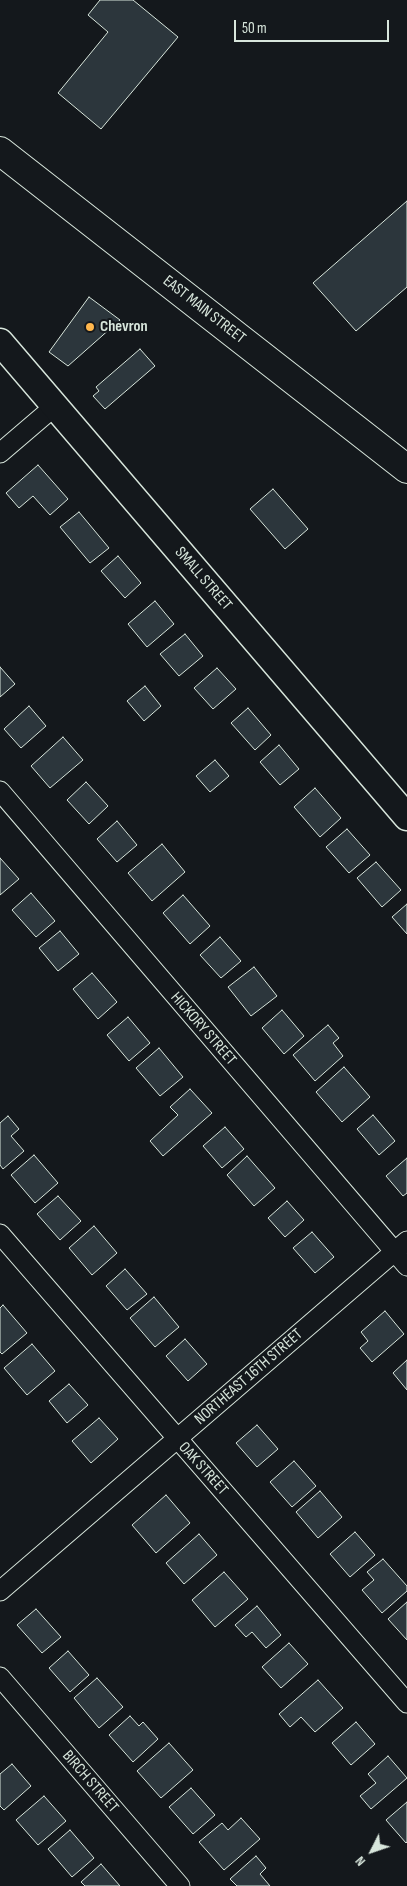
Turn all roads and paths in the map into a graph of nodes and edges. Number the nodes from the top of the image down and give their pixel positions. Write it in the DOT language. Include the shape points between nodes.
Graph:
graph roads {
  1 [pos="0,151"];
  2 [pos="0,342"];
  3 [pos="55,406"];
  4 [pos="0,453"];
  5 [pos="404,462"];
  6 [pos="0,791"];
  7 [pos="407,817"];
  8 [pos="0,1234"];
  9 [pos="401,1246"];
  10 [pos="407,1266"];
  11 [pos="177,1439"];
  12 [pos="0,1591"];
  13 [pos="0,1677"];
  14 [pos="407,1703"];
  15 [pos="180,1886"];
  1 -- 5 [label="main road, EAST MAIN STREET"];
  2 -- 3 [label="street, SMALL STREET"];
  3 -- 4 [label="street"];
  3 -- 7 [label="street, SMALL STREET"];
  6 -- 9 [label="street, HICKORY STREET"];
  8 -- 11 [label="street, OAK STREET"];
  9 -- 10 [label="street, HICKORY STREET"];
  9 -- 11 [label="street, NORTHEAST 16TH STREET"];
  11 -- 12 [label="street, NORTHEAST 16TH STREET"];
  11 -- 14 [label="street, OAK STREET"];
  13 -- 15 [label="street, BIRCH STREET"];
}
